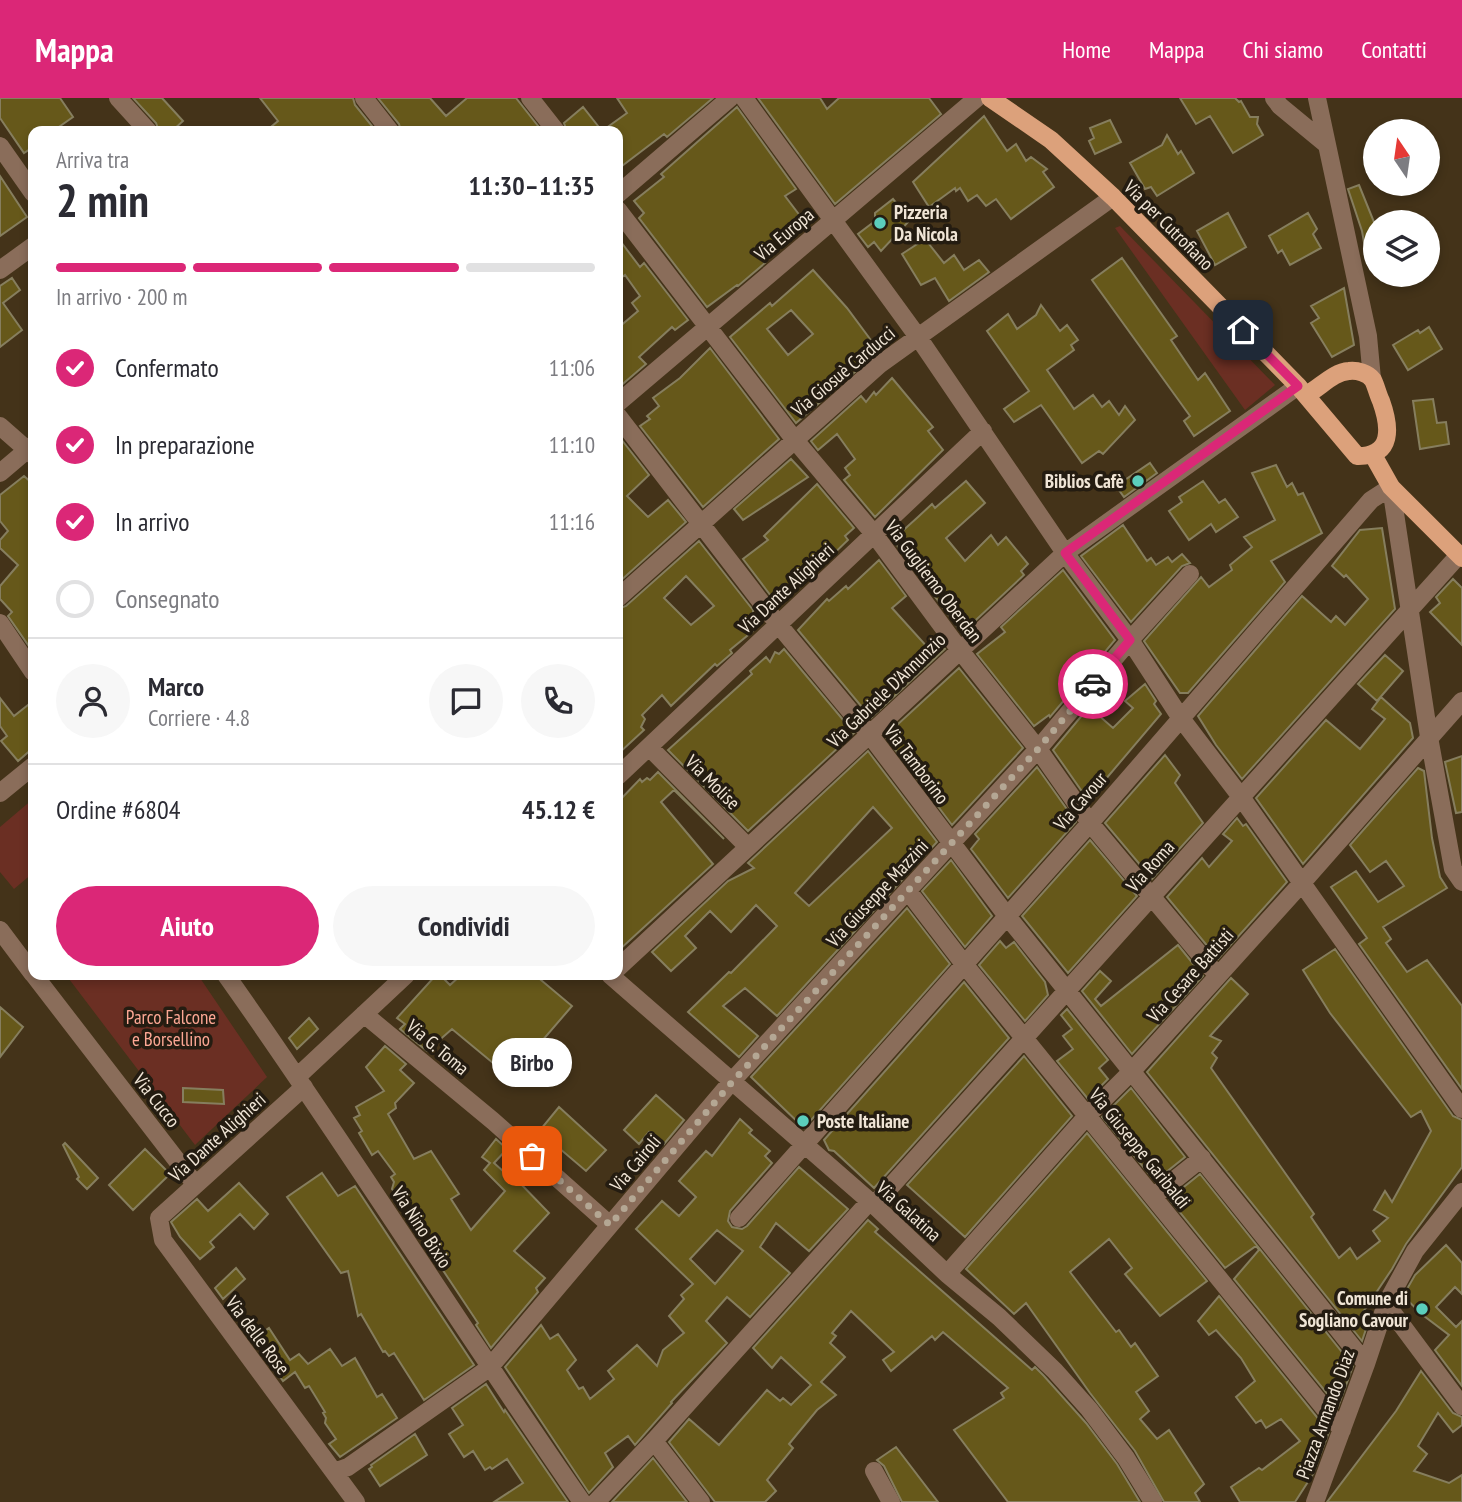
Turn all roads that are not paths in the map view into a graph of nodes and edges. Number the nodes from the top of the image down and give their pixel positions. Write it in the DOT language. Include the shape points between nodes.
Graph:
graph roads {
  1 [pos="118,98"];
  2 [pos="364,98"];
  3 [pos="530,98"];
  4 [pos="730,98"];
  5 [pos="744,98"];
  6 [pos="977,98"];
  7 [pos="990,98"];
  8 [pos="1273,98"];
  9 [pos="1317,98"];
  10 [pos="143,126"];
  11 [pos="386,126"];
  12 [pos="552,126"];
  13 [pos="1326,144"];
  14 [pos="0,146"];
  15 [pos="28,186"];
  16 [pos="623,190"];
  17 [pos="1113,197"];
  18 [pos="623,216"];
  19 [pos="834,219"];
  20 [pos="28,250"];
  21 [pos="0,270"];
  22 [pos="708,326"];
  23 [pos="918,337"];
  24 [pos="1372,379"];
  25 [pos="1302,391"];
  26 [pos="623,399"];
  27 [pos="623,423"];
  28 [pos="0,426"];
  29 [pos="983,431"];
  30 [pos="794,439"];
  31 [pos="28,448"];
  32 [pos="28,452"];
  33 [pos="1373,455"];
  34 [pos="0,473"];
  35 [pos="1391,487"];
  36 [pos="701,525"];
  37 [pos="874,534"];
  38 [pos="1065,553"];
  39 [pos="1460,556"];
  40 [pos="1190,574"];
  41 [pos="623,594"];
  42 [pos="1409,610"];
  43 [pos="0,623"];
  44 [pos="778,624"];
  45 [pos="1130,640"];
  46 [pos="959,649"];
  47 [pos="28,665"];
  48 [pos="1462,701"];
  49 [pos="1180,717"];
  50 [pos="870,735"];
  51 [pos="1429,737"];
  52 [pos="649,747"];
  53 [pos="1038,749"];
  54 [pos="28,770"];
  55 [pos="623,771"];
  56 [pos="0,793"];
  57 [pos="1241,797"];
  58 [pos="1090,823"];
  59 [pos="950,844"];
  60 [pos="748,847"];
  61 [pos="1462,882"];
  62 [pos="1301,884"];
  63 [pos="908,891"];
  64 [pos="1151,897"];
  65 [pos="1007,916"];
  66 [pos="0,930"];
  67 [pos="623,963"];
  68 [pos="964,964"];
  69 [pos="28,967"];
  70 [pos="1218,976"];
  71 [pos="38,980"];
  72 [pos="230,980"];
  73 [pos="400,980"];
  74 [pos="616,980"];
  75 [pos="1068,990"];
  76 [pos="364,1014"];
  77 [pos="1024,1038"];
  78 [pos="1132,1071"];
  79 [pos="301,1081"];
  80 [pos="733,1081"];
  81 [pos="1462,1109"];
  82 [pos="1087,1116"];
  83 [pos="803,1145"];
  84 [pos="1202,1158"];
  85 [pos="195,1184"];
  86 [pos="1462,1192"];
  87 [pos="1153,1197"];
  88 [pos="871,1204"];
  89 [pos="159,1218"];
  90 [pos="739,1218"];
  91 [pos="610,1225"];
  92 [pos="947,1274"];
  93 [pos="1386,1304"];
  94 [pos="1366,1364"];
  95 [pos="489,1368"];
  96 [pos="1462,1406"];
  97 [pos="1342,1430"];
  98 [pos="654,1441"];
  99 [pos="874,1471"];
  100 [pos="334,1472"];
  101 [pos="356,1502"];
  102 [pos="582,1502"];
  103 [pos="596,1502"];
  104 [pos="701,1502"];
  105 [pos="891,1502"];
  106 [pos="1153,1502"];
  107 [pos="1315,1502"];
  1 -- 10 [label="street"];
  2 -- 11 [label="street"];
  3 -- 12 [label="street"];
  4 -- 16 [label="street"];
  5 -- 19 [label="street"];
  6 -- 19 [label="street, Via Europa"];
  7 -- 17 [label="main road, Via per Cutrofiano" via="1051,140"];
  8 -- 13 [label="street"];
  9 -- 13 [label="street"];
  13 -- 24 [label="street" via="1368,335"];
  14 -- 15 [label="street"];
  17 -- 23 [label="street, Via Giosuè Carducci"];
  17 -- 25 [label="main road, Via per Cutrofiano"];
  18 -- 22 [label="street, Via Gugliemo Oberdan"];
  19 -- 22 [label="street, Via Europa"];
  19 -- 23 [label="street"];
  20 -- 21 [label="street"];
  22 -- 26 [label="street, Via Europa"];
  22 -- 30 [label="street, Via Gugliemo Oberdan"];
  23 -- 29 [label="street"];
  23 -- 30 [label="street, Via Giosuè Carducci"];
  24 -- 25 [label="main road" via="1348,370"];
  24 -- 33 [label="main road" via="1388,424 1388,436"];
  25 -- 33 [label="main road, Via per Cutrofiano" via="1357,456"];
  25 -- 38 [label="street, Via Gabriele D'Annunzio"];
  27 -- 36 [label="street, Via Tamborino"];
  28 -- 31 [label="street"];
  29 -- 37 [label="street, Via Dante Alighieri"];
  29 -- 38 [label="street"];
  30 -- 36 [label="street, Via Giosuè Carducci"];
  30 -- 37 [label="street, Via Gugliemo Oberdan"];
  32 -- 34 [label="street"];
  33 -- 35 [label="main road"];
  35 -- 39 [label="main road"];
  35 -- 42 [label="street"];
  35 -- 49 [label="street, Via Cavour" via="1371,500"];
  36 -- 41 [label="street, Via Giosuè Carducci"];
  36 -- 44 [label="street, Via Tamborino"];
  37 -- 44 [label="street, Via Dante Alighieri"];
  37 -- 46 [label="street, Via Gugliemo Oberdan"];
  38 -- 45 [label="street"];
  38 -- 46 [label="street, Via Gabriele D'Annunzio"];
  39 -- 42 [label="street, Via Roma"];
  40 -- 45 [label="street, Via Giuseppe Mazzini"];
  42 -- 51 [label="street"];
  42 -- 57 [label="street, Via Roma"];
  43 -- 47 [label="street"];
  44 -- 50 [label="street, Via Tamborino"];
  44 -- 52 [label="street, Via Dante Alighieri"];
  45 -- 49 [label="street"];
  45 -- 53 [label="street, Via Giuseppe Mazzini"];
  46 -- 50 [label="street, Via Gabriele D'Annunzio"];
  46 -- 53 [label="street, Via Gugliemo Oberdan"];
  48 -- 51 [label="street, Via Cesare Battisti"];
  49 -- 57 [label="street"];
  49 -- 58 [label="street, Via Cavour"];
  50 -- 59 [label="street, Via Tamborino"];
  50 -- 60 [label="street, Via Gabriele D'Annunzio"];
  51 -- 61 [label="street" via="1453,869"];
  51 -- 62 [label="street, Via Cesare Battisti"];
  52 -- 55 [label="street, Via Dante Alighieri"];
  52 -- 60 [label="street, Via Molise"];
  53 -- 58 [label="street, Via Gugliemo Oberdan"];
  53 -- 59 [label="street, Via Giuseppe Mazzini"];
  54 -- 56 [label="street"];
  57 -- 62 [label="street"];
  57 -- 64 [label="street, Via Roma"];
  58 -- 64 [label="street, Via Gugliemo Oberdan"];
  58 -- 65 [label="street, Via Cavour"];
  59 -- 63 [label="street, Via Giuseppe Mazzini"];
  59 -- 65 [label="street, Via Tamborino"];
  60 -- 67 [label="street, Via Gabriele D'Annunzio"];
  62 -- 70 [label="street, Via Cesare Battisti"];
  62 -- 81 [label="street"];
  63 -- 68 [label="street, Via Giuseppe Garibaldi"];
  63 -- 80 [label="street, Via Giuseppe Mazzini"];
  64 -- 70 [label="street, Via Gugliemo Oberdan"];
  64 -- 75 [label="street, Via Roma"];
  65 -- 68 [label="street, Via Cavour"];
  65 -- 75 [label="street, Via Tamborino"];
  66 -- 69 [label="street, Via Cucco"];
  68 -- 77 [label="street, Via Giuseppe Garibaldi"];
  68 -- 83 [label="street, Via Cavour"];
  70 -- 78 [label="street, Via Cesare Battisti"];
  71 -- 85 [label="street, Via Cucco"];
  72 -- 79 [label="street, Via Nino Bixio"];
  73 -- 76 [label="street, Via Dante Alighieri"];
  74 -- 80 [label="street, Via Galatina"];
  75 -- 77 [label="street, Via Roma"];
  75 -- 78 [label="street, Via Tamborino"];
  76 -- 79 [label="street, Via Dante Alighieri"];
  76 -- 91 [label="street, Via G. Toma"];
  77 -- 82 [label="street, Via Giuseppe Garibaldi"];
  77 -- 88 [label="street, Via Roma"];
  78 -- 82 [label="street, Via Cesare Battisti"];
  78 -- 84 [label="street, Via Tamborino"];
  79 -- 85 [label="street, Via Dante Alighieri"];
  79 -- 95 [label="street, Via Nino Bixio"];
  80 -- 83 [label="street, Via Galatina"];
  80 -- 91 [label="street, Via Cairoli"];
  82 -- 87 [label="street, Via Giuseppe Garibaldi"];
  82 -- 92 [label="street, Via Cesare Battisti"];
  83 -- 88 [label="street, Via Galatina"];
  83 -- 90 [label="street, Via Cavour"];
  84 -- 87 [label="street"];
  84 -- 94 [label="street, Via Tamborino"];
  85 -- 89 [label="street, Via Dante Alighieri"];
  86 -- 93 [label="street, Piazza Armando Diaz" via="1415,1251"];
  87 -- 97 [label="street, Via Giuseppe Garibaldi"];
  88 -- 92 [label="street, Via Galatina"];
  88 -- 98 [label="street, Via Roma"];
  89 -- 100 [label="street, Via delle Rose" via="163,1240"];
  91 -- 95 [label="street, Via Cairoli"];
  92 -- 106 [label="street, Via Galatina" via="999,1317 1063,1381 1126,1458"];
  93 -- 94 [label="street, Piazza Armando Diaz"];
  93 -- 96 [label="street"];
  94 -- 97 [label="street, Piazza Armando Diaz"];
  95 -- 100 [label="street, Via Cairoli" via="348,1467"];
  95 -- 102 [label="street, Via Nino Bixio"];
  97 -- 107 [label="street, Piazza Armando Diaz"];
  98 -- 103 [label="street, Via Roma"];
  98 -- 104 [label="street"];
  99 -- 105 [label="street"];
  100 -- 101 [label="street, Via delle Rose"];
}
